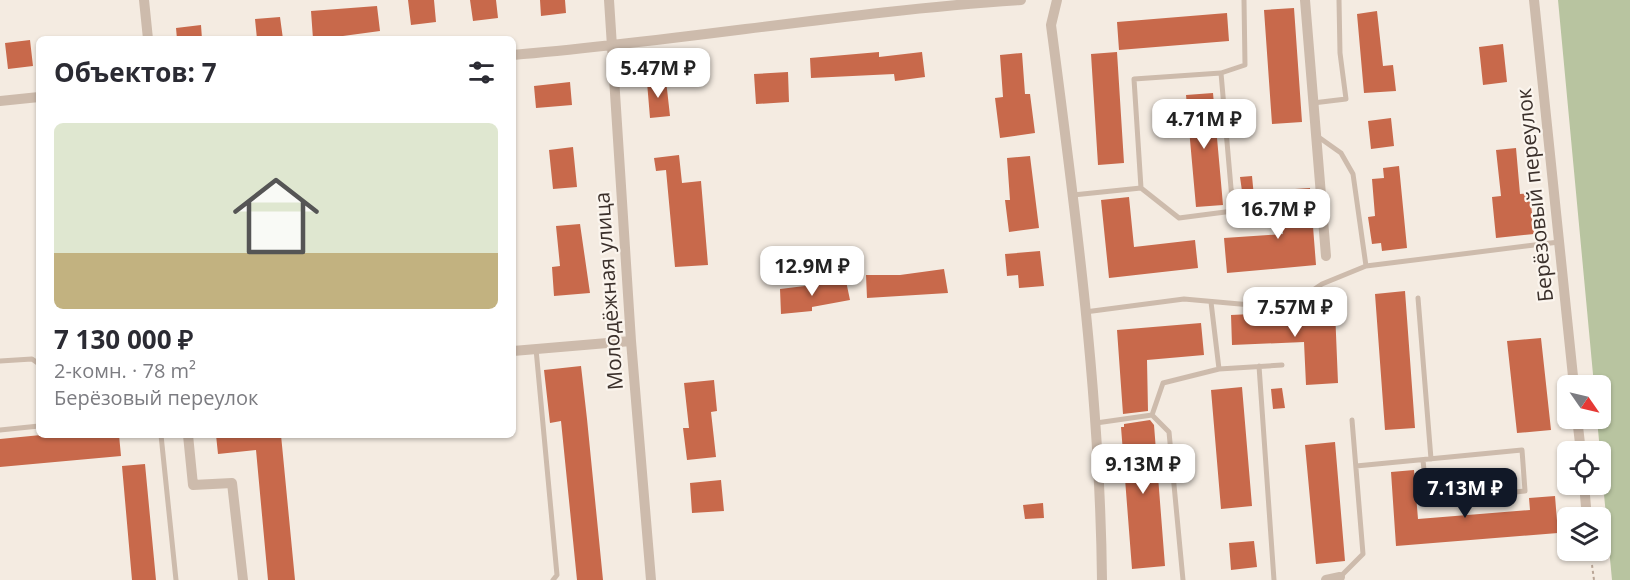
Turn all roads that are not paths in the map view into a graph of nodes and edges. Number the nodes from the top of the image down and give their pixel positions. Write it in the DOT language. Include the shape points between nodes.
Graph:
graph roads {
  1 [pos="144,0"];
  2 [pos="609,0"];
  3 [pos="1021,0"];
  4 [pos="1057,0"];
  5 [pos="1244,0"];
  6 [pos="1305,0"];
  7 [pos="1339,0"];
  8 [pos="1534,0"];
  9 [pos="148,36"];
  10 [pos="614,47"];
  11 [pos="516,56"];
  12 [pos="1221,73"];
  13 [pos="36,98"];
  14 [pos="0,101"];
  15 [pos="1313,103"];
  16 [pos="1316,135"];
  17 [pos="1140,188"];
  18 [pos="1073,195"];
  19 [pos="1559,242"];
  20 [pos="1326,256"];
  21 [pos="1366,266"];
  22 [pos="1419,298"];
  23 [pos="1211,302"];
  24 [pos="1084,312"];
  25 [pos="631,341"];
  26 [pos="536,349"];
  27 [pos="516,351"];
  28 [pos="0,361"];
  29 [pos="36,362"];
  30 [pos="1282,365"];
  31 [pos="1260,366"];
  32 [pos="1218,369"];
  33 [pos="1573,375"];
  34 [pos="1152,416"];
  35 [pos="1352,420"];
  36 [pos="1094,423"];
  37 [pos="36,426"];
  38 [pos="0,430"];
  39 [pos="161,438"];
  40 [pos="188,438"];
  41 [pos="1431,459"];
  42 [pos="1424,460"];
  43 [pos="1356,466"];
  44 [pos="1340,577"];
  45 [pos="176,580"];
  46 [pos="243,580"];
  47 [pos="553,580"];
  48 [pos="651,580"];
  49 [pos="1102,580"];
  50 [pos="1183,580"];
  51 [pos="1274,580"];
  52 [pos="1326,580"];
  1 -- 9 [label="street"];
  2 -- 10 [label="street, Молодёжная улица"];
  3 -- 10 [label="street" via="955,4"];
  4 -- 18 [label="street" via="1051,25"];
  5 -- 12 [label="lane" via="1245,65"];
  6 -- 15 [label="street"];
  7 -- 15 [label="lane" via="1346,99"];
  8 -- 19 [label="street, Берёзовый переулок"];
  10 -- 11 [label="street"];
  10 -- 25 [label="street, Молодёжная улица"];
  12 -- 17 [label="lane" via="1134,80"];
  12 -- 17 [label="lane" via="1233,211 1179,218"];
  13 -- 14 [label="street"];
  15 -- 16 [label="street"];
  16 -- 20 [label="street"];
  16 -- 21 [label="lane" via="1341,153 1353,174"];
  17 -- 18 [label="lane"];
  18 -- 24 [label="street"];
  19 -- 21 [label="lane"];
  19 -- 33 [label="street, Берёзовый переулок"];
  21 -- 23 [label="lane" via="1322,284 1295,302"];
  22 -- 41 [label="lane"];
  23 -- 24 [label="lane" via="1184,299"];
  23 -- 32 [label="lane"];
  24 -- 36 [label="street"];
  25 -- 26 [label="street"];
  25 -- 48 [label="street, Молодёжная улица"];
  26 -- 27 [label="street"];
  26 -- 47 [label="lane" via="557,575"];
  28 -- 29 [label="lane"];
  30 -- 31 [label="lane"];
  31 -- 32 [label="lane"];
  31 -- 51 [label="lane"];
  32 -- 34 [label="lane" via="1163,383"];
  34 -- 36 [label="lane"];
  34 -- 50 [label="lane" via="1169,432"];
  35 -- 43 [label="lane"];
  36 -- 49 [label="street" via="1101,494"];
  37 -- 38 [label="lane"];
  39 -- 45 [label="lane"];
  40 -- 46 [label="street" via="193,486 232,483"];
  41 -- 42 [label="lane"];
  41 -- 42 [label="lane" via="1522,450 1525,491 1427,501"];
  42 -- 43 [label="lane"];
  43 -- 44 [label="lane" via="1363,554"];
  44 -- 52 [label="street"];
}
